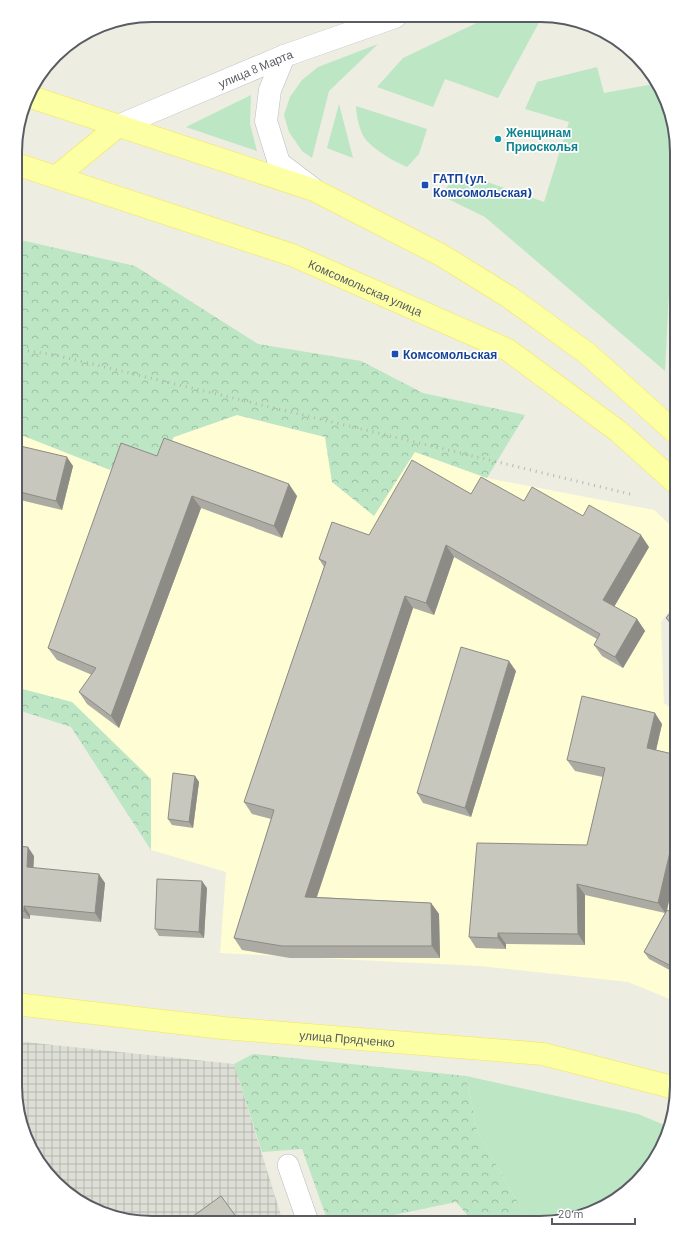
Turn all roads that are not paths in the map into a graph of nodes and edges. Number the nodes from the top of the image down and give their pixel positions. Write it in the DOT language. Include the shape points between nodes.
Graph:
graph roads {
  1 [pos="378,22"];
  2 [pos="284,56"];
  3 [pos="34,98"];
  4 [pos="118,126"];
  5 [pos="22,166"];
  6 [pos="56,177"];
  7 [pos="314,190"];
  8 [pos="670,428"];
  9 [pos="670,478"];
  10 [pos="22,1005"];
  11 [pos="670,1087"];
  12 [pos="288,1165"];
  13 [pos="306,1216"];
  1 -- 2 [label="main road, улица 8 Марта"];
  2 -- 4 [label="main road, улица 8 Марта"];
  2 -- 7 [label="main road" via="270,90 266,121 279,163"];
  3 -- 4 [label="main road"];
  4 -- 6 [label="main road"];
  4 -- 7 [label="main road"];
  5 -- 6 [label="main road, Комсомольская улица"];
  6 -- 9 [label="main road, Комсомольская улица" via="292,255 508,350 618,431"];
  7 -- 8 [label="main road" via="441,255 509,297 588,354"];
  10 -- 11 [label="main road, улица Прядченко" via="223,1028 543,1054"];
  12 -- 13 [label="street"];
}
